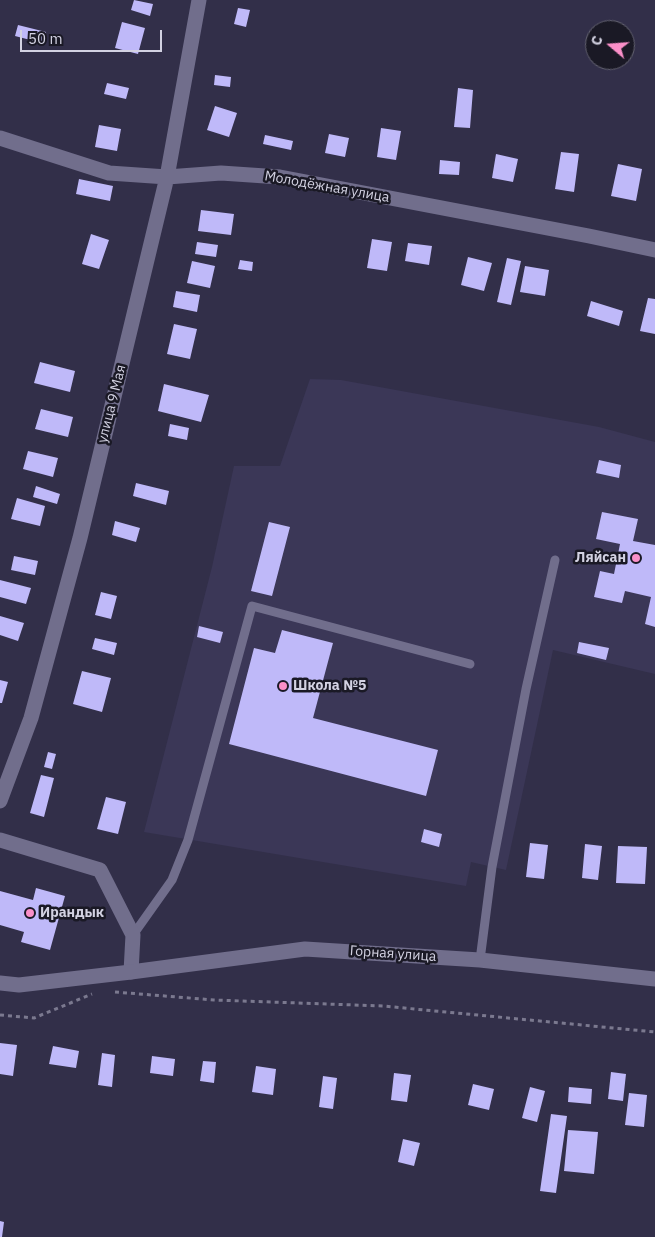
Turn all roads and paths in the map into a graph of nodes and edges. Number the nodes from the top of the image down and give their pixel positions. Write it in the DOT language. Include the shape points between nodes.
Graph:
graph roads {
  1 [pos="200,0"];
  2 [pos="0,138"];
  3 [pos="167,177"];
  4 [pos="655,250"];
  5 [pos="555,560"];
  6 [pos="470,664"];
  7 [pos="0,801"];
  8 [pos="0,840"];
  9 [pos="133,935"];
  10 [pos="480,960"];
  11 [pos="131,972"];
  12 [pos="655,979"];
  13 [pos="0,983"];
  14 [pos="101,991"];
  15 [pos="110,992"];
  16 [pos="0,1015"];
  17 [pos="655,1032"];
  1 -- 3 [label="street, улица 9 Мая"];
  2 -- 3 [label="street, Молодёжная улица" via="109,173"];
  3 -- 4 [label="street, Молодёжная улица" via="221,173 280,177"];
  3 -- 7 [label="street, улица 9 Мая" via="80,538 32,718"];
  5 -- 10 [label="lane" via="504,802"];
  6 -- 9 [label="lane" via="252,606 188,840 172,880"];
  8 -- 9 [label="street" via="100,870"];
  9 -- 11 [label="street"];
  10 -- 11 [label="street, Горная улица" via="305,948"];
  10 -- 12 [label="street, Горная улица"];
  11 -- 13 [label="street, Горная улица" via="19,985"];
  14 -- 16 [label="path" via="34,1018"];
  15 -- 17 [label="path" via="214,1000 383,1006"];
}
